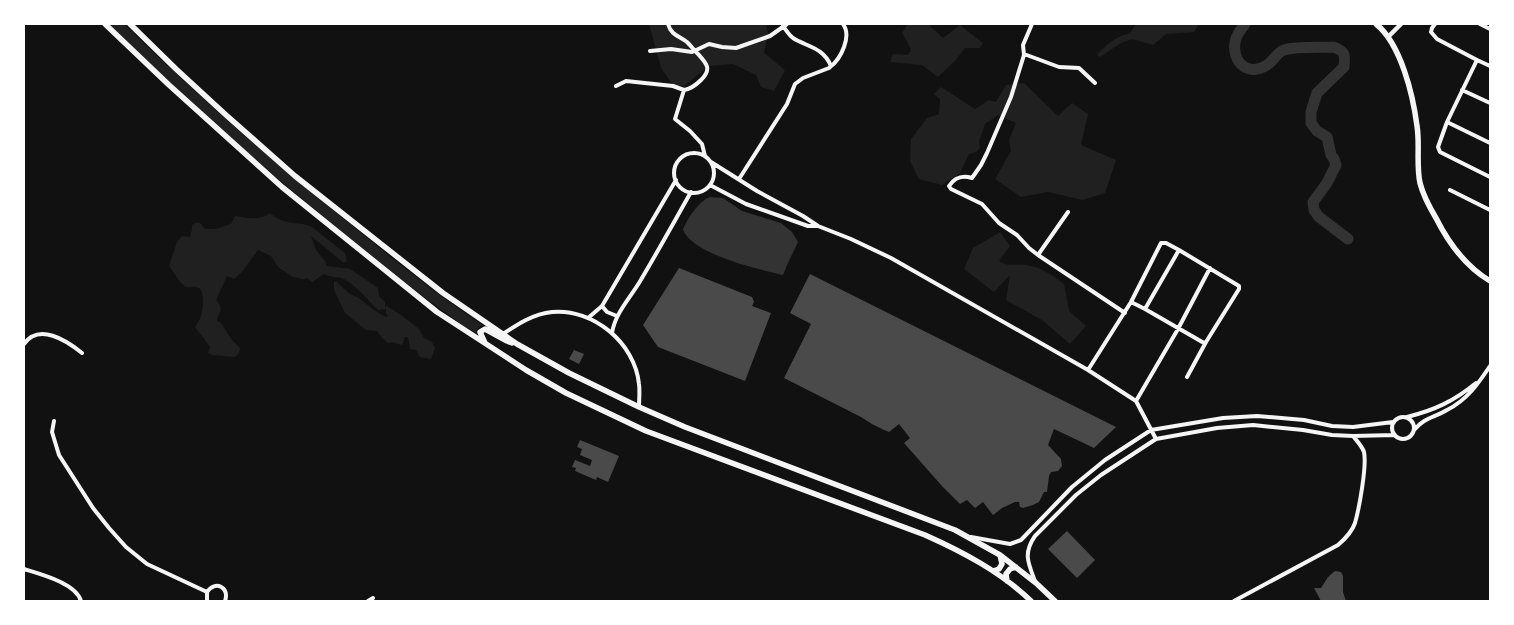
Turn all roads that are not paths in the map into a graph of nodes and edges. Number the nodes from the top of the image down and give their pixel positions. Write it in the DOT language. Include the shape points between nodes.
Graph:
graph roads {
  1 [pos="105,24"];
  2 [pos="130,24"];
  3 [pos="668,24"];
  4 [pos="843,24"];
  5 [pos="1032,24"];
  6 [pos="1376,24"];
  7 [pos="1401,24"];
  8 [pos="1436,24"];
  9 [pos="1480,24"];
  10 [pos="785,25"];
  11 [pos="1490,29"];
  12 [pos="1388,37"];
  13 [pos="650,51"];
  14 [pos="695,51"];
  15 [pos="1024,54"];
  16 [pos="1477,60"];
  17 [pos="1490,66"];
  18 [pos="830,67"];
  19 [pos="1095,83"];
  20 [pos="616,86"];
  21 [pos="684,90"];
  22 [pos="1462,90"];
  23 [pos="1490,103"];
  24 [pos="1447,122"];
  25 [pos="1490,143"];
  26 [pos="705,156"];
  27 [pos="711,162"];
  28 [pos="1490,177"];
  29 [pos="739,179"];
  30 [pos="676,180"];
  31 [pos="710,185"];
  32 [pos="1450,190"];
  33 [pos="691,192"];
  34 [pos="1490,210"];
  35 [pos="1068,212"];
  36 [pos="818,226"];
  37 [pos="1179,250"];
  38 [pos="1038,255"];
  39 [pos="1210,268"];
  40 [pos="1490,282"];
  41 [pos="1132,302"];
  42 [pos="602,306"];
  43 [pos="1145,309"];
  44 [pos="1125,313"];
  45 [pos="617,316"];
  46 [pos="588,318"];
  47 [pos="1178,330"];
  48 [pos="502,334"];
  49 [pos="612,334"];
  50 [pos="1206,342"];
  51 [pos="24,344"];
  52 [pos="517,344"];
  53 [pos="495,350"];
  54 [pos="82,353"];
  55 [pos="1490,366"];
  56 [pos="1088,370"];
  57 [pos="1187,377"];
  58 [pos="1483,377"];
  59 [pos="1136,401"];
  60 [pos="639,407"];
  61 [pos="1407,417"];
  62 [pos="54,421"];
  63 [pos="1393,422"];
  64 [pos="1152,430"];
  65 [pos="1414,430"];
  66 [pos="1395,435"];
  67 [pos="1353,436"];
  68 [pos="1156,439"];
  69 [pos="1105,460"];
  70 [pos="1112,468"];
  71 [pos="969,537"];
  72 [pos="1000,555"];
  73 [pos="1016,567"];
  74 [pos="24,569"];
  75 [pos="993,571"];
  76 [pos="1007,581"];
  77 [pos="1036,583"];
  78 [pos="207,592"];
  79 [pos="373,598"];
  80 [pos="226,600"];
  81 [pos="81,601"];
  82 [pos="207,601"];
  83 [pos="232,601"];
  84 [pos="368,601"];
  85 [pos="1031,601"];
  86 [pos="1056,601"];
  87 [pos="1234,601"];
  1 -- 53 [label="main road" via="282,187 437,312"];
  2 -- 48 [label="main road" via="296,176 443,293"];
  3 -- 14 [label="street" via="674,34"];
  4 -- 18 [label="street" via="846,30 843,49"];
  5 -- 15 [label="street"];
  6 -- 12 [label="main road"];
  7 -- 12 [label="street"];
  8 -- 16 [label="street" via="1431,32 1436,39"];
  9 -- 11 [label="street"];
  10 -- 14 [label="street" via="770,36 736,48 709,44"];
  10 -- 18 [label="street" via="793,38 818,50 829,61"];
  12 -- 40 [label="main road" via="1396,49 1410,94 1417,126 1420,183 1429,207 1453,248"];
  13 -- 14 [label="street" via="671,48"];
  14 -- 21 [label="street" via="706,63 706,73 698,83"];
  15 -- 19 [label="street" via="1058,67 1078,68"];
  15 -- 38 [label="street" via="1011,97 981,165 972,178 958,177 949,186 982,204 999,223"];
  16 -- 17 [label="street"];
  16 -- 22 [label="street"];
  18 -- 29 [label="street" via="795,84 787,104"];
  20 -- 21 [label="street" via="626,81"];
  21 -- 26 [label="street" via="675,119 702,144"];
  22 -- 23 [label="street"];
  22 -- 24 [label="street"];
  24 -- 25 [label="street"];
  24 -- 28 [label="street" via="1438,147 1440,152"];
  26 -- 27 [label="street"];
  26 -- 30 [label="street" via="693,153 682,157 675,167"];
  27 -- 29 [label="street"];
  27 -- 31 [label="street" via="714,174"];
  29 -- 36 [label="street"];
  30 -- 33 [label="street"];
  30 -- 42 [label="street"];
  31 -- 33 [label="street"];
  31 -- 36 [label="street" via="753,207 808,226"];
  32 -- 34 [label="street"];
  33 -- 45 [label="street"];
  35 -- 38 [label="street"];
  36 -- 56 [label="street" via="900,263"];
  37 -- 39 [label="street"];
  37 -- 41 [label="street" via="1161,243"];
  37 -- 43 [label="street"];
  38 -- 44 [label="street"];
  39 -- 47 [label="street"];
  39 -- 50 [label="street" via="1237,284 1239,289"];
  41 -- 43 [label="street"];
  41 -- 44 [label="street"];
  42 -- 45 [label="street"];
  42 -- 46 [label="street"];
  43 -- 47 [label="street"];
  44 -- 56 [label="street"];
  45 -- 49 [label="street"];
  46 -- 48 [label="street" via="551,312 523,321"];
  46 -- 49 [label="street"];
  47 -- 50 [label="street" via="1201,343"];
  47 -- 59 [label="street"];
  48 -- 52 [label="main road"];
  49 -- 60 [label="street" via="632,359 639,384"];
  50 -- 57 [label="street"];
  51 -- 54 [label="street" via="33,335 41,333 62,340"];
  52 -- 53 [label="main road" via="482,330 481,336"];
  52 -- 60 [label="main road"];
  53 -- 75 [label="main road" via="566,393 646,431 925,535"];
  55 -- 58 [label="street"];
  56 -- 59 [label="street"];
  58 -- 61 [label="street" via="1454,400"];
  58 -- 65 [label="street" via="1463,401 1427,418"];
  59 -- 64 [label="street"];
  60 -- 71 [label="main road"];
  61 -- 63 [label="street" via="1398,417"];
  61 -- 65 [label="street" via="1414,423"];
  62 -- 78 [label="street" via="52,432 59,455 93,508 126,547 147,564"];
  63 -- 64 [label="street" via="1353,427 1258,416 1223,418"];
  63 -- 66 [label="street"];
  64 -- 68 [label="street"];
  64 -- 69 [label="street"];
  65 -- 66 [label="street" via="1408,438 1401,439"];
  66 -- 67 [label="street"];
  67 -- 68 [label="street" via="1253,425"];
  67 -- 87 [label="street" via="1364,453 1365,473 1355,524 1349,534 1338,545"];
  68 -- 70 [label="street"];
  69 -- 70 [label="street"];
  69 -- 71 [label="street" via="1064,494 1021,540 1010,544"];
  70 -- 77 [label="street" via="1076,495 1034,536 1027,551"];
  71 -- 72 [label="main road"];
  72 -- 73 [label="main road"];
  72 -- 75 [label="main road" via="1002,564"];
  73 -- 76 [label="main road" via="1006,574"];
  73 -- 77 [label="main road"];
  74 -- 81 [label="street" via="72,588"];
  75 -- 76 [label="main road"];
  76 -- 85 [label="main road"];
  77 -- 86 [label="main road"];
  78 -- 80 [label="street" via="213,586 221,587"];
  78 -- 82 [label="street"];
  79 -- 84 [label="street"];
  80 -- 83 [label="street"];
}
